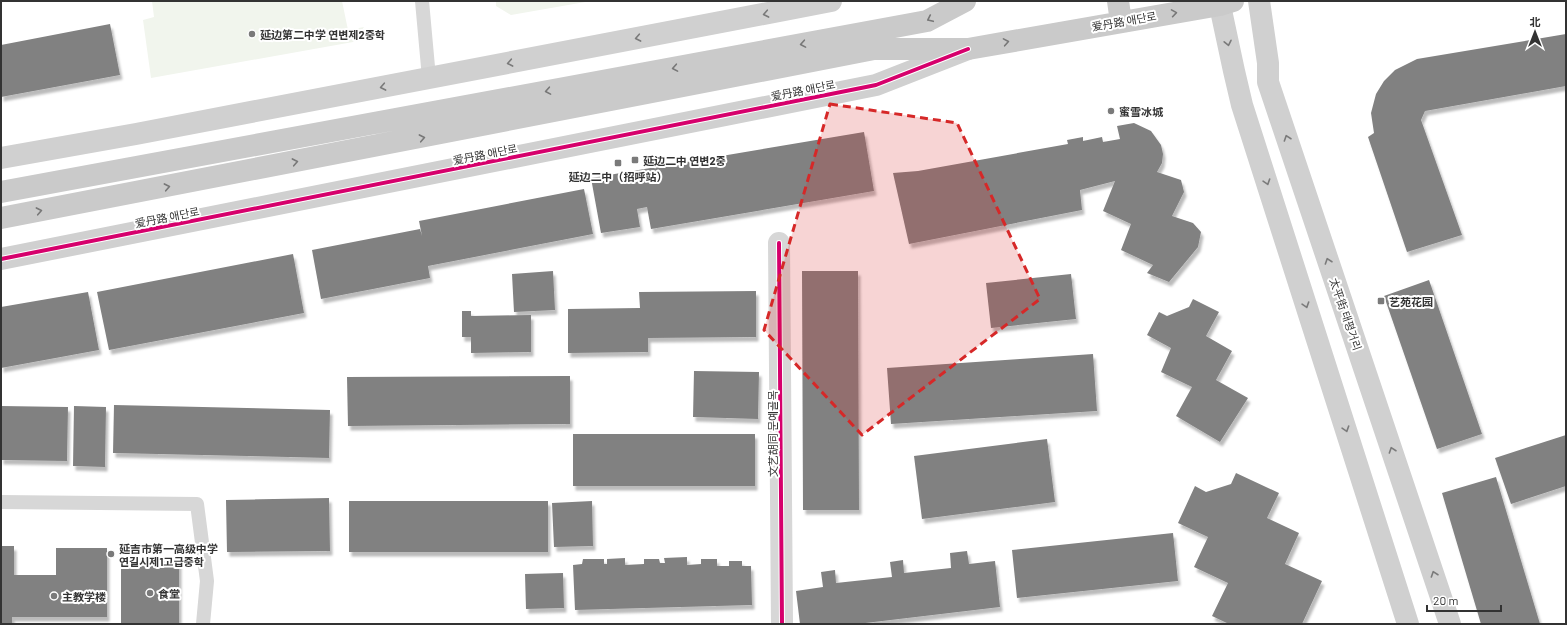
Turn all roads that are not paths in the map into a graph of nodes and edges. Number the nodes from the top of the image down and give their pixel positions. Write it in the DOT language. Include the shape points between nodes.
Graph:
graph roads {
  1 [pos="422,1"];
  2 [pos="831,1"];
  3 [pos="965,1"];
  4 [pos="1259,1"];
  5 [pos="1224,2"];
  6 [pos="1120,11"];
  7 [pos="968,49"];
  8 [pos="429,78"];
  9 [pos="1,158"];
  10 [pos="1,192"];
  11 [pos="1,218"];
  12 [pos="779,243"];
  13 [pos="1,260"];
  14 [pos="1,502"];
  15 [pos="203,624"];
  16 [pos="782,624"];
  17 [pos="1408,624"];
  18 [pos="1450,624"];
  1 -- 8 [label="lane"];
  2 -- 8 [label="street, one-way"];
  3 -- 10 [label="main road, one-way" via="926,21"];
  18 -- 4 [label="street, 太平街 태평거리, one-way" via="1268,82 1268,63"];
  6 -- 5 [label="main road, 爱丹路 애단로, one-way"];
  5 -- 17 [label="street, one-way" via="1242,105"];
  7 -- 6 [label="main road, 爱丹路 애단로, one-way"];
  11 -- 7 [label="main road, 爱丹路 애단로, one-way" via="874,49"];
  7 -- 13 [label="street, 爱丹路 애단로" via="876,84"];
  8 -- 9 [label="street, one-way"];
  12 -- 16 [label="street, 文艺胡同 문예골목"];
  14 -- 15 [label="lane" via="197,504 207,581"];
}
